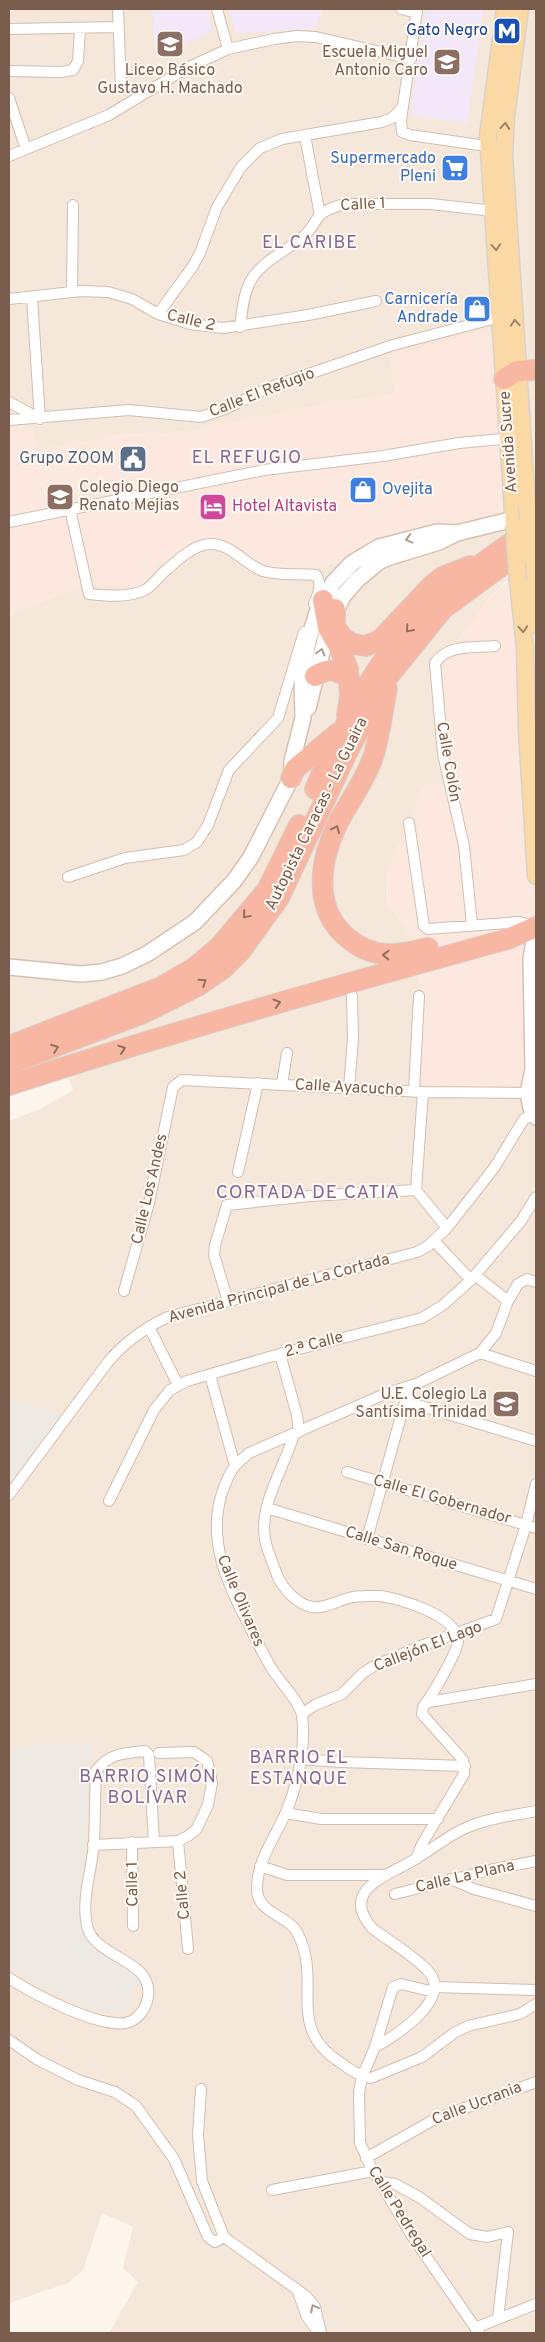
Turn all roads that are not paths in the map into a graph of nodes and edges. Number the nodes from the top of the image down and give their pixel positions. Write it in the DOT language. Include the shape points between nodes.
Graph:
graph roads {
  1 [pos="118,9"];
  2 [pos="217,9"];
  3 [pos="401,9"];
  4 [pos="505,9"];
  5 [pos="520,9"];
  6 [pos="417,11"];
  7 [pos="119,27"];
  8 [pos="9,28"];
  9 [pos="80,29"];
  10 [pos="228,49"];
  11 [pos="411,59"];
  12 [pos="9,71"];
  13 [pos="121,88"];
  14 [pos="9,98"];
  15 [pos="403,107"];
  16 [pos="305,136"];
  17 [pos="496,147"];
  18 [pos="26,149"];
  19 [pos="9,156"];
  20 [pos="73,205"];
  21 [pos="493,211"];
  22 [pos="320,215"];
  23 [pos="72,292"];
  24 [pos="32,298"];
  25 [pos="9,299"];
  26 [pos="376,301"];
  27 [pos="158,314"];
  28 [pos="500,317"];
  29 [pos="240,327"];
  30 [pos="522,377"];
  31 [pos="9,402"];
  32 [pos="40,419"];
  33 [pos="9,420"];
  34 [pos="514,438"];
  35 [pos="70,509"];
  36 [pos="9,522"];
  37 [pos="514,522"];
  38 [pos="536,527"];
  39 [pos="533,549"];
  40 [pos="483,561"];
  41 [pos="329,605"];
  42 [pos="536,625"];
  43 [pos="328,628"];
  44 [pos="495,646"];
  45 [pos="315,676"];
  46 [pos="388,677"];
  47 [pos="349,678"];
  48 [pos="531,715"];
  49 [pos="303,718"];
  50 [pos="343,727"];
  51 [pos="291,778"];
  52 [pos="409,823"];
  53 [pos="536,876"];
  54 [pos="68,877"];
  55 [pos="472,925"];
  56 [pos="536,927"];
  57 [pos="9,967"];
  58 [pos="352,996"];
  59 [pos="419,996"];
  60 [pos="9,1046"];
  61 [pos="286,1052"];
  62 [pos="9,1064"];
  63 [pos="532,1082"];
  64 [pos="258,1083"];
  65 [pos="282,1084"];
  66 [pos="9,1086"];
  67 [pos="173,1087"];
  68 [pos="349,1088"];
  69 [pos="418,1091"];
  70 [pos="535,1114"];
  71 [pos="238,1172"];
  72 [pos="416,1190"];
  73 [pos="536,1197"];
  74 [pos="447,1228"];
  75 [pos="434,1242"];
  76 [pos="473,1278"];
  77 [pos="532,1281"];
  78 [pos="124,1291"];
  79 [pos="228,1301"];
  80 [pos="508,1301"];
  81 [pos="149,1327"];
  82 [pos="280,1354"];
  83 [pos="480,1354"];
  84 [pos="536,1371"];
  85 [pos="210,1375"];
  86 [pos="178,1385"];
  87 [pos="409,1386"];
  88 [pos="405,1401"];
  89 [pos="296,1433"];
  90 [pos="536,1441"];
  91 [pos="235,1466"];
  92 [pos="347,1472"];
  93 [pos="381,1482"];
  94 [pos="536,1484"];
  95 [pos="9,1495"];
  96 [pos="109,1501"];
  97 [pos="267,1508"];
  98 [pos="531,1526"];
  99 [pos="367,1539"];
  100 [pos="510,1582"];
  101 [pos="536,1589"];
  102 [pos="457,1634"];
  103 [pos="536,1684"];
  104 [pos="429,1702"];
  105 [pos="302,1714"];
  106 [pos="154,1754"];
  107 [pos="300,1759"];
  108 [pos="465,1766"];
  109 [pos="536,1811"];
  110 [pos="286,1813"];
  111 [pos="438,1819"];
  112 [pos="178,1841"];
  113 [pos="132,1842"];
  114 [pos="154,1842"];
  115 [pos="94,1845"];
  116 [pos="416,1859"];
  117 [pos="536,1861"];
  118 [pos="260,1866"];
  119 [pos="385,1874"];
  120 [pos="450,1879"];
  121 [pos="395,1894"];
  122 [pos="536,1906"];
  123 [pos="133,1926"];
  124 [pos="188,1949"];
  125 [pos="9,1978"];
  126 [pos="434,1990"];
  127 [pos="536,1990"];
  128 [pos="536,2004"];
  129 [pos="9,2040"];
  130 [pos="375,2047"];
  131 [pos="366,2078"];
  132 [pos="536,2082"];
  133 [pos="201,2090"];
  134 [pos="366,2158"];
  135 [pos="374,2171"];
  136 [pos="381,2182"];
  137 [pos="272,2190"];
  138 [pos="224,2237"];
  139 [pos="536,2304"];
  140 [pos="498,2318"];
  141 [pos="477,2330"];
  142 [pos="320,2333"];
  1 -- 7 [label="street"];
  2 -- 10 [label="street"];
  3 -- 6 [label="street"];
  4 -- 17 [label="main road, Avenida Sucre" via="489,112"];
  17 -- 5 [label="main road, Avenida Sucre, one-way"];
  6 -- 11 [label="street"];
  7 -- 9 [label="street"];
  7 -- 13 [label="street"];
  8 -- 9 [label="street"];
  9 -- 12 [label="street" via="78,62 73,70"];
  10 -- 11 [label="street" via="274,39 316,37"];
  10 -- 18 [label="street" via="185,68 109,115"];
  11 -- 15 [label="street"];
  14 -- 18 [label="street"];
  15 -- 16 [label="street" via="392,118 382,122"];
  15 -- 17 [label="street" via="402,131 406,134"];
  16 -- 22 [label="street"];
  16 -- 27 [label="street" via="272,141 250,156 217,208 193,266"];
  17 -- 21 [label="main road, Avenida Sucre"];
  30 -- 17 [label="main road, Avenida Sucre, one-way"];
  18 -- 19 [label="street"];
  20 -- 23 [label="street"];
  21 -- 22 [label="street, Calle 1" via="431,204 377,203 345,204"];
  21 -- 28 [label="main road, Avenida Sucre, one-way"];
  22 -- 29 [label="street, Calle 1" via="304,236 250,281"];
  23 -- 24 [label="street, Calle 2"];
  23 -- 27 [label="street, Calle 2" via="120,295"];
  24 -- 25 [label="street, Calle 2"];
  24 -- 32 [label="street"];
  26 -- 29 [label="street, Calle 2"];
  27 -- 29 [label="street, Calle 2" via="190,324"];
  28 -- 30 [label="main road, Avenida Sucre"];
  28 -- 32 [label="street, Calle El Refugio" via="393,345 268,388 225,409 201,416 129,410"];
  30 -- 34 [label="main road, Avenida Sucre"];
  31 -- 32 [label="street"];
  32 -- 33 [label="street, Calle El Refugio"];
  34 -- 35 [label="street" via="264,470"];
  34 -- 37 [label="main road, Avenida Sucre"];
  34 -- 39 [label="main road, Avenida Sucre, bridge"];
  35 -- 36 [label="street"];
  35 -- 54 [label="street" via="89,594 143,591 194,548 208,544 220,545 261,570 277,574 316,575 320,587 278,718 229,770 208,825 197,842 184,850 125,858"];
  37 -- 41 [label="main road" via="457,533 437,532 370,551 343,572"];
  37 -- 48 [label="main road, Avenida Sucre, one-way, bridge"];
  38 -- 40 [label="highway, Autopista Caracas - La Guaira"];
  39 -- 42 [label="main road, Avenida Sucre"];
  39 -- 46 [label="highway, Autopista Caracas - La Guaira" via="443,609"];
  40 -- 41 [label="highway" via="442,577 374,643 358,645 343,638 335,626"];
  40 -- 50 [label="highway, Autopista Caracas - La Guaira, one-way" via="406,631"];
  41 -- 43 [label="highway"];
  41 -- 49 [label="main road" via="312,626 305,654"];
  45 -- 43 [label="main road, one-way"];
  43 -- 47 [label="highway" via="344,658"];
  44 -- 55 [label="street, Calle Colón" via="450,649 435,663 443,754 464,846"];
  45 -- 47 [label="highway" via="333,670"];
  45 -- 49 [label="main road" via="310,703"];
  62 -- 46 [label="highway, Autopista Caracas - La Guaira, one-way" via="144,1013 192,990 224,968 240,952 279,898 349,749"];
  66 -- 46 [label="highway, one-way" via="132,1045 508,939 536,927 502,928 416,952 384,956 357,946 333,923 324,899 322,873 325,858 336,827 373,758"];
  47 -- 50 [label="highway" via="350,695"];
  48 -- 53 [label="main road, Avenida Sucre"];
  49 -- 51 [label="main road"];
  50 -- 51 [label="highway" via="295,769"];
  50 -- 60 [label="highway, Autopista Caracas - La Guaira, one-way" via="267,890 219,948 194,968 161,987"];
  51 -- 57 [label="main road" via="251,857 234,881 195,922 166,943 122,966 102,972 81,974"];
  52 -- 55 [label="street" via="422,921 428,929"];
  55 -- 56 [label="street" via="519,922"];
  56 -- 63 [label="main road" via="531,959"];
  58 -- 68 [label="street"];
  59 -- 69 [label="street"];
  61 -- 65 [label="street"];
  63 -- 69 [label="street, Calle Ayacucho"];
  63 -- 70 [label="main road"];
  64 -- 65 [label="street, Calle Ayacucho"];
  64 -- 67 [label="street, Calle Ayacucho" via="182,1080"];
  64 -- 71 [label="street"];
  65 -- 68 [label="street, Calle Ayacucho"];
  67 -- 78 [label="street, Calle Los Andes" via="149,1203"];
  68 -- 69 [label="street, Calle Ayacucho"];
  69 -- 72 [label="street"];
  70 -- 74 [label="street, Avenida Principal de La Cortada" via="524,1119 494,1168"];
  72 -- 74 [label="street"];
  72 -- 79 [label="street" via="310,1196 227,1206 214,1255"];
  73 -- 76 [label="street, 2.ª Calle" via="521,1221"];
  74 -- 75 [label="street, Avenida Principal de La Cortada"];
  75 -- 76 [label="street"];
  75 -- 79 [label="street, Avenida Principal de La Cortada" via="398,1258"];
  76 -- 80 [label="street"];
  76 -- 82 [label="street, 2.ª Calle" via="443,1305 422,1318"];
  77 -- 80 [label="street, Calle Olivares" via="518,1284"];
  79 -- 81 [label="street, Avenida Principal de La Cortada" via="168,1317"];
  80 -- 83 [label="street, Calle Olivares" via="496,1333"];
  81 -- 86 [label="street"];
  81 -- 95 [label="street, Avenida Principal de La Cortada" via="122,1346 108,1362"];
  82 -- 85 [label="street, 2.ª Calle"];
  82 -- 89 [label="street" via="297,1416"];
  83 -- 84 [label="street"];
  83 -- 87 [label="street, Calle Olivares"];
  85 -- 86 [label="street, 2.ª Calle"];
  85 -- 91 [label="street"];
  86 -- 96 [label="street, 2.ª Calle" via="160,1400 154,1410"];
  87 -- 88 [label="street"];
  87 -- 89 [label="street, Calle Olivares"];
  88 -- 90 [label="street"];
  88 -- 93 [label="street"];
  89 -- 91 [label="street, Calle Olivares" via="256,1449"];
  89 -- 97 [label="street"];
  91 -- 105 [label="street, Calle Olivares" via="225,1483 217,1512 215,1527 219,1552 242,1613 262,1652"];
  92 -- 93 [label="street, Calle El Gobernador"];
  93 -- 98 [label="street, Calle El Gobernador"];
  93 -- 99 [label="street"];
  94 -- 98 [label="street, Callejón El Lago"];
  97 -- 99 [label="street, Calle San Roque"];
  97 -- 102 [label="street" via="267,1546 281,1583 300,1601 317,1608 355,1597 381,1596 435,1613"];
  98 -- 100 [label="street, Callejón El Lago"];
  99 -- 100 [label="street, Calle San Roque"];
  100 -- 101 [label="street, Calle San Roque"];
  100 -- 102 [label="street, Callejón El Lago" via="496,1619"];
  102 -- 105 [label="street, Callejón El Lago" via="374,1666 342,1694"];
  102 -- 108 [label="street" via="456,1649 422,1714 460,1755"];
  103 -- 104 [label="street"];
  105 -- 107 [label="street"];
  106 -- 112 [label="street" via="194,1752 207,1761 211,1772 208,1805 196,1830"];
  106 -- 114 [label="street"];
  106 -- 115 [label="street" via="146,1751 112,1755 96,1771"];
  107 -- 108 [label="street"];
  107 -- 110 [label="street"];
  108 -- 111 [label="street" via="464,1774"];
  109 -- 116 [label="street" via="471,1826"];
  110 -- 111 [label="street" via="321,1819"];
  110 -- 118 [label="street"];
  111 -- 116 [label="street"];
  112 -- 114 [label="street"];
  112 -- 124 [label="street, Calle 2"];
  113 -- 114 [label="street"];
  113 -- 115 [label="street"];
  113 -- 123 [label="street, Calle 1"];
  115 -- 125 [label="street" via="86,1895 87,1928 96,1942 144,1977 149,1990 142,2012 124,2024 90,2018"];
  116 -- 119 [label="street"];
  117 -- 120 [label="street, Calle La Plana"];
  118 -- 119 [label="street" via="287,1875"];
  118 -- 131 [label="street" via="257,1891 260,1900 269,1911 293,1926 302,1944 308,1972 308,2016 314,2040 326,2053"];
  119 -- 126 [label="street" via="372,1882 363,1896 361,1905 365,1920 428,1971"];
  120 -- 121 [label="street, Calle La Plana"];
  120 -- 122 [label="street"];
  126 -- 127 [label="street"];
  126 -- 130 [label="street" via="415,2020"];
  126 -- 130 [label="street, Calle Pedregal" via="401,1984 393,1987"];
  128 -- 131 [label="street" via="520,2014 468,2026 422,2057"];
  129 -- 138 [label="street" via="38,2060 78,2080 115,2092 136,2106 174,2159 208,2237 215,2242"];
  130 -- 131 [label="street, Calle Pedregal"];
  131 -- 134 [label="street, Calle Pedregal" via="359,2092 360,2134"];
  132 -- 134 [label="street, Calle Ucrania" via="435,2118"];
  133 -- 138 [label="street" via="198,2135 202,2181"];
  134 -- 135 [label="street, Calle Pedregal"];
  135 -- 136 [label="street, Calle Pedregal"];
  135 -- 137 [label="street"];
  136 -- 140 [label="street" via="395,2184 419,2197 470,2234 487,2237 508,2232"];
  136 -- 141 [label="street, Calle Pedregal" via="412,2236"];
  138 -- 142 [label="street" via="297,2289 315,2307"];
  139 -- 140 [label="street"];
  140 -- 141 [label="street"];
}
